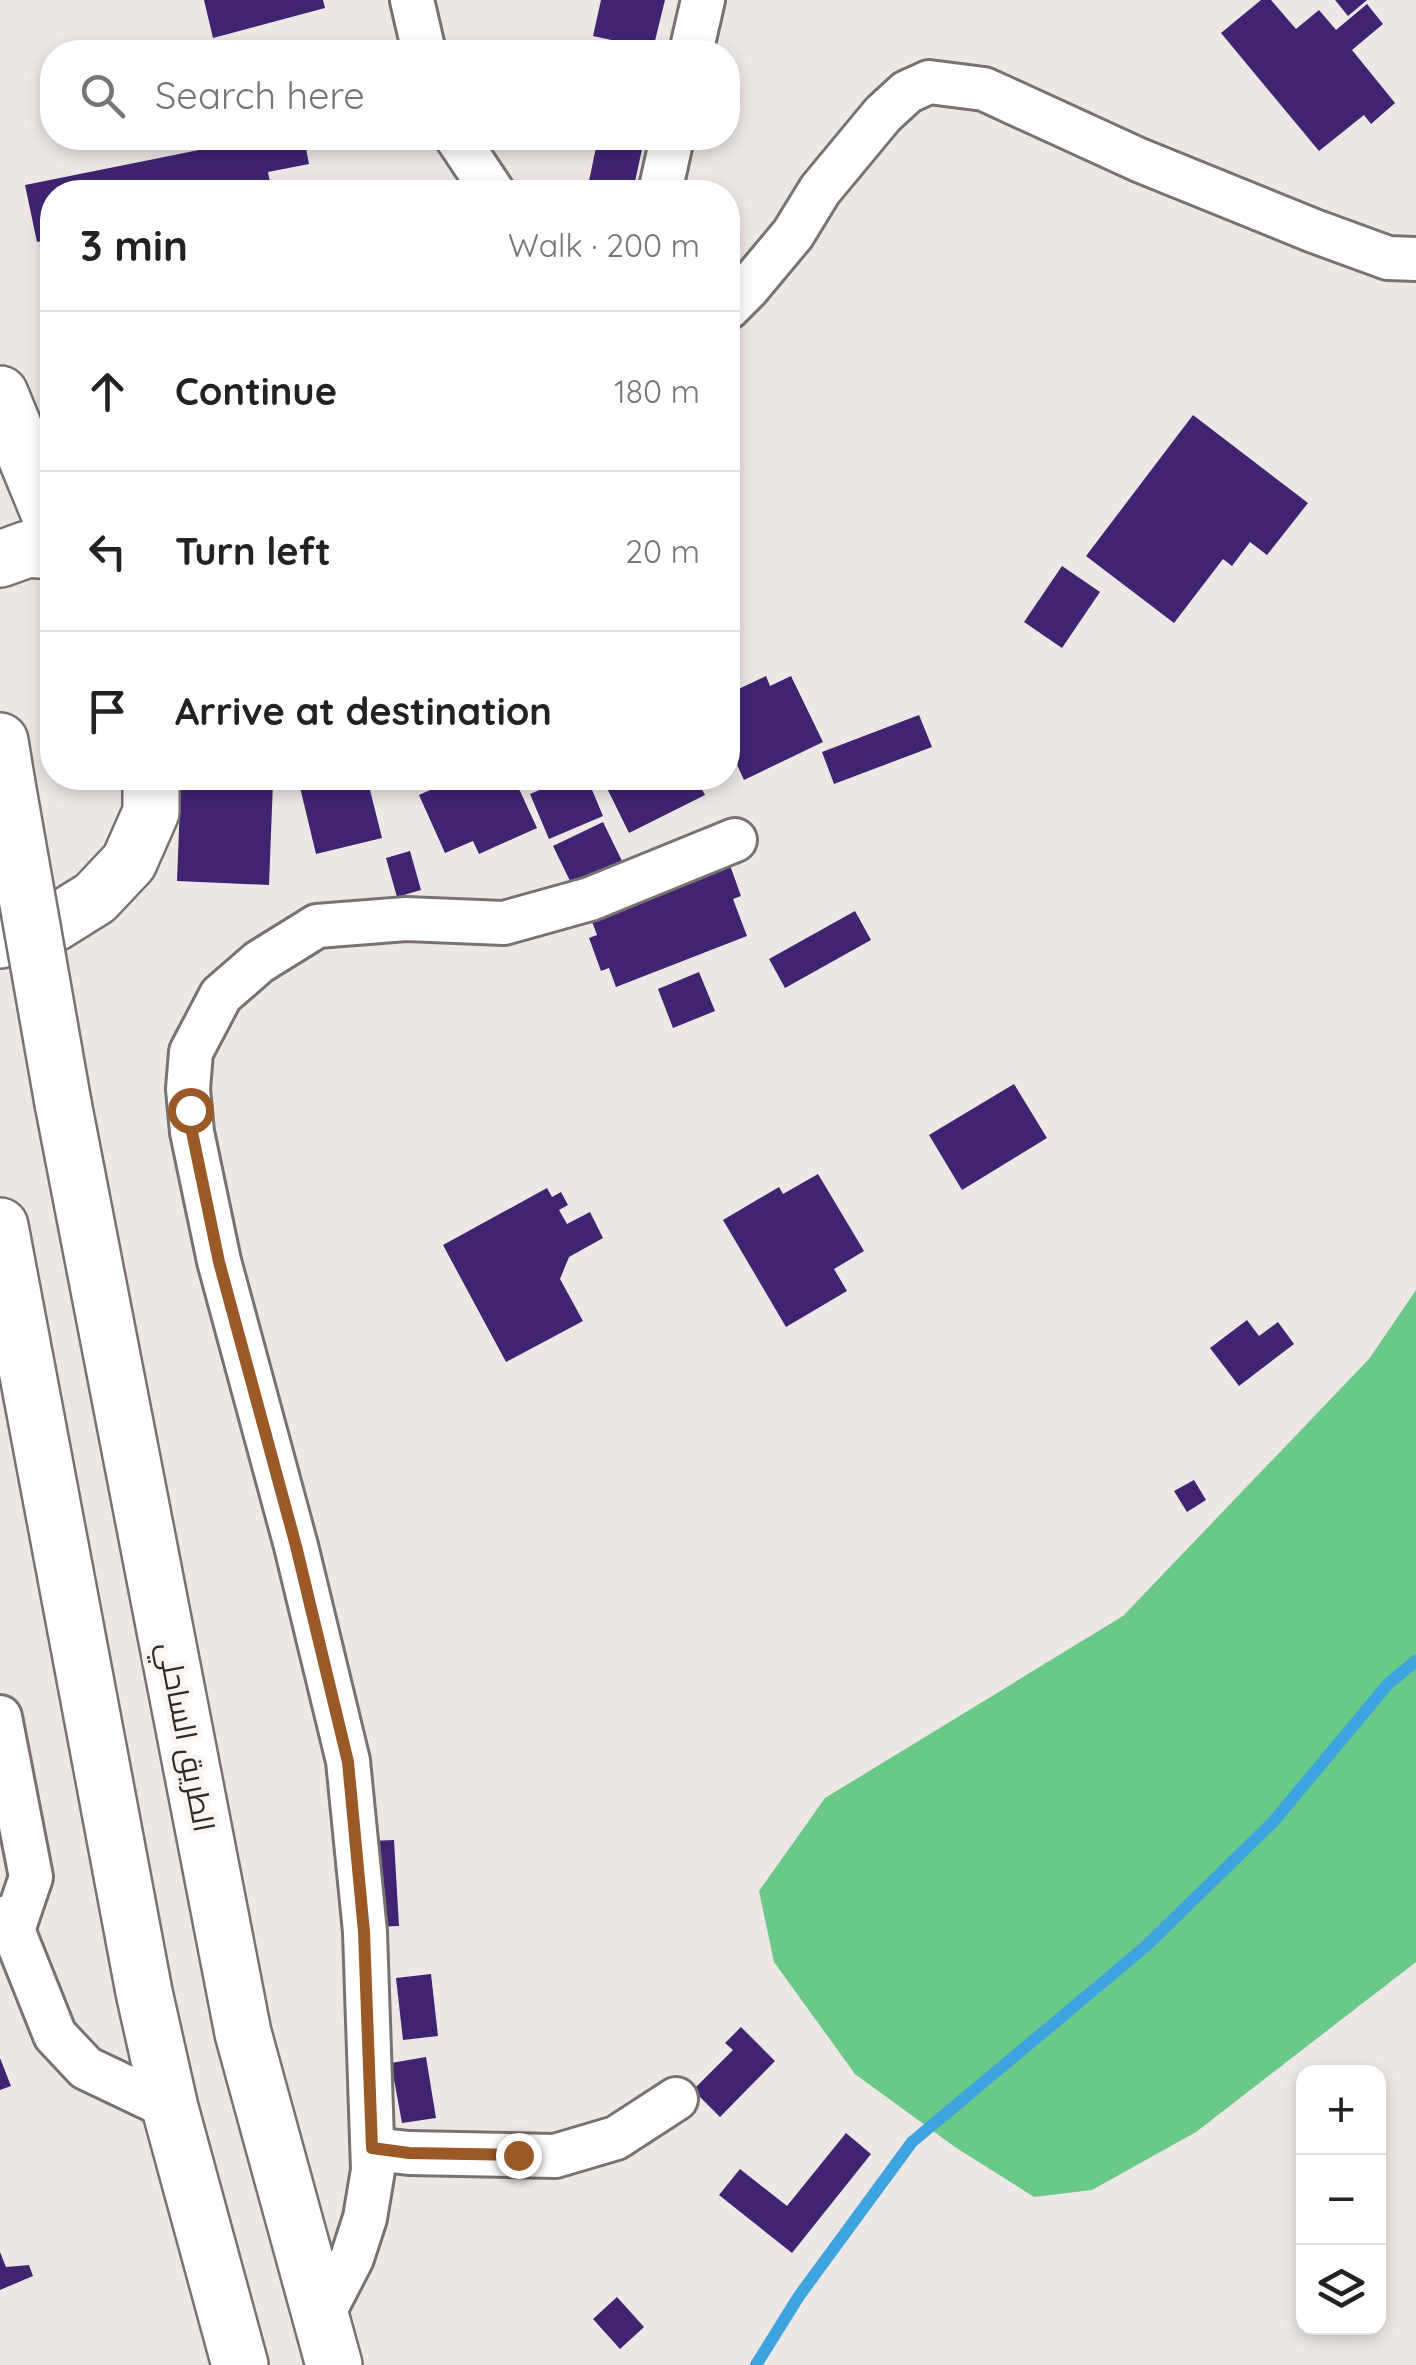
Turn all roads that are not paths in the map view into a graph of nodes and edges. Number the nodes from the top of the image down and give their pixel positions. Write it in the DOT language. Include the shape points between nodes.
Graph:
graph roads {
  1 [pos="412,0"];
  2 [pos="703,0"];
  3 [pos="421,40"];
  4 [pos="694,40"];
  5 [pos="465,150"];
  6 [pos="669,150"];
  7 [pos="485,180"];
  8 [pos="663,180"];
  9 [pos="1416,259"];
  10 [pos="740,296"];
  11 [pos="0,394"];
  12 [pos="40,491"];
  13 [pos="40,548"];
  14 [pos="0,559"];
  15 [pos="4,762"];
  16 [pos="151,790"];
  17 [pos="735,840"];
  18 [pos="0,940"];
  19 [pos="0,1226"];
  20 [pos="0,1717"];
  21 [pos="6,1924"];
  22 [pos="676,2100"];
  23 [pos="170,2108"];
  24 [pos="372,2148"];
  25 [pos="327,2342"];
  26 [pos="240,2365"];
  1 -- 3 [label="street"];
  2 -- 4 [label="street"];
  5 -- 7 [label="street"];
  6 -- 8 [label="street"];
  9 -- 10 [label="street" via="1388,258 1314,231 984,89 929,82 883,114"];
  11 -- 12 [label="highway"];
  13 -- 14 [label="highway"];
  15 -- 25 [label="highway, الطريق الساحلي, bridge" via="63,1104 243,2033"];
  16 -- 18 [label="highway" via="150,812 129,862 95,898 55,924"];
  17 -- 24 [label="street" via="590,899 504,923 406,919 317,926 220,995 190,1052 192,1132 219,1262 348,1762 364,1932"];
  19 -- 23 [label="highway"];
  20 -- 21 [label="street" via="31,1878"];
  21 -- 23 [label="street" via="55,2035 86,2068"];
  22 -- 24 [label="street" via="616,2138 554,2156"];
  23 -- 26 [label="highway"];
  24 -- 25 [label="street" via="365,2218"];
}
